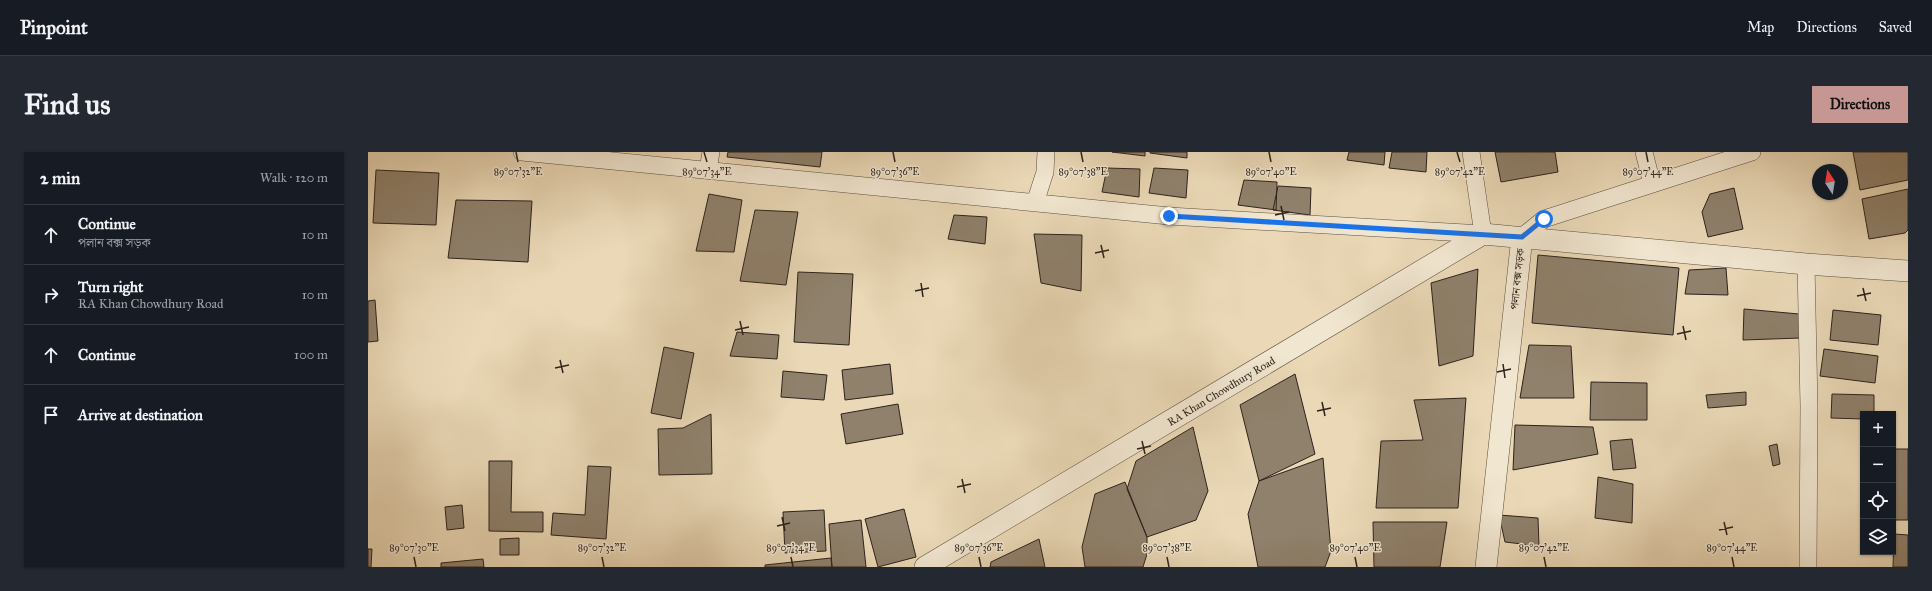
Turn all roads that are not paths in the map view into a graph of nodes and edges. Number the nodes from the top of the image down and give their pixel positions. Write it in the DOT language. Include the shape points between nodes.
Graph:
graph roads {
  1 [pos="522,152"];
  2 [pos="711,152"];
  3 [pos="1046,152"];
  4 [pos="1471,152"];
  5 [pos="1644,152"];
  6 [pos="1752,152"];
  7 [pos="708,170"];
  8 [pos="1652,184"];
  9 [pos="1035,202"];
  10 [pos="1483,234"];
  11 [pos="1522,237"];
  12 [pos="1806,264"];
  13 [pos="1908,271"];
  14 [pos="925,567"];
  15 [pos="1486,567"];
  16 [pos="1808,567"];
  1 -- 7 [label="street"];
  2 -- 7 [label="street"];
  3 -- 9 [label="street" via="1045,172"];
  4 -- 10 [label="street"];
  5 -- 8 [label="street"];
  6 -- 8 [label="street, পলান বক্স সড়ক"];
  7 -- 9 [label="street"];
  8 -- 11 [label="street, পলান বক্স সড়ক" via="1544,219"];
  9 -- 10 [label="street" via="1169,216"];
  10 -- 11 [label="street"];
  10 -- 14 [label="street, RA Khan Chowdhury Road"];
  11 -- 12 [label="street"];
  11 -- 15 [label="street, পলান বক্স সড়ক"];
  12 -- 13 [label="street"];
  12 -- 16 [label="street" via="1809,406"];
}
